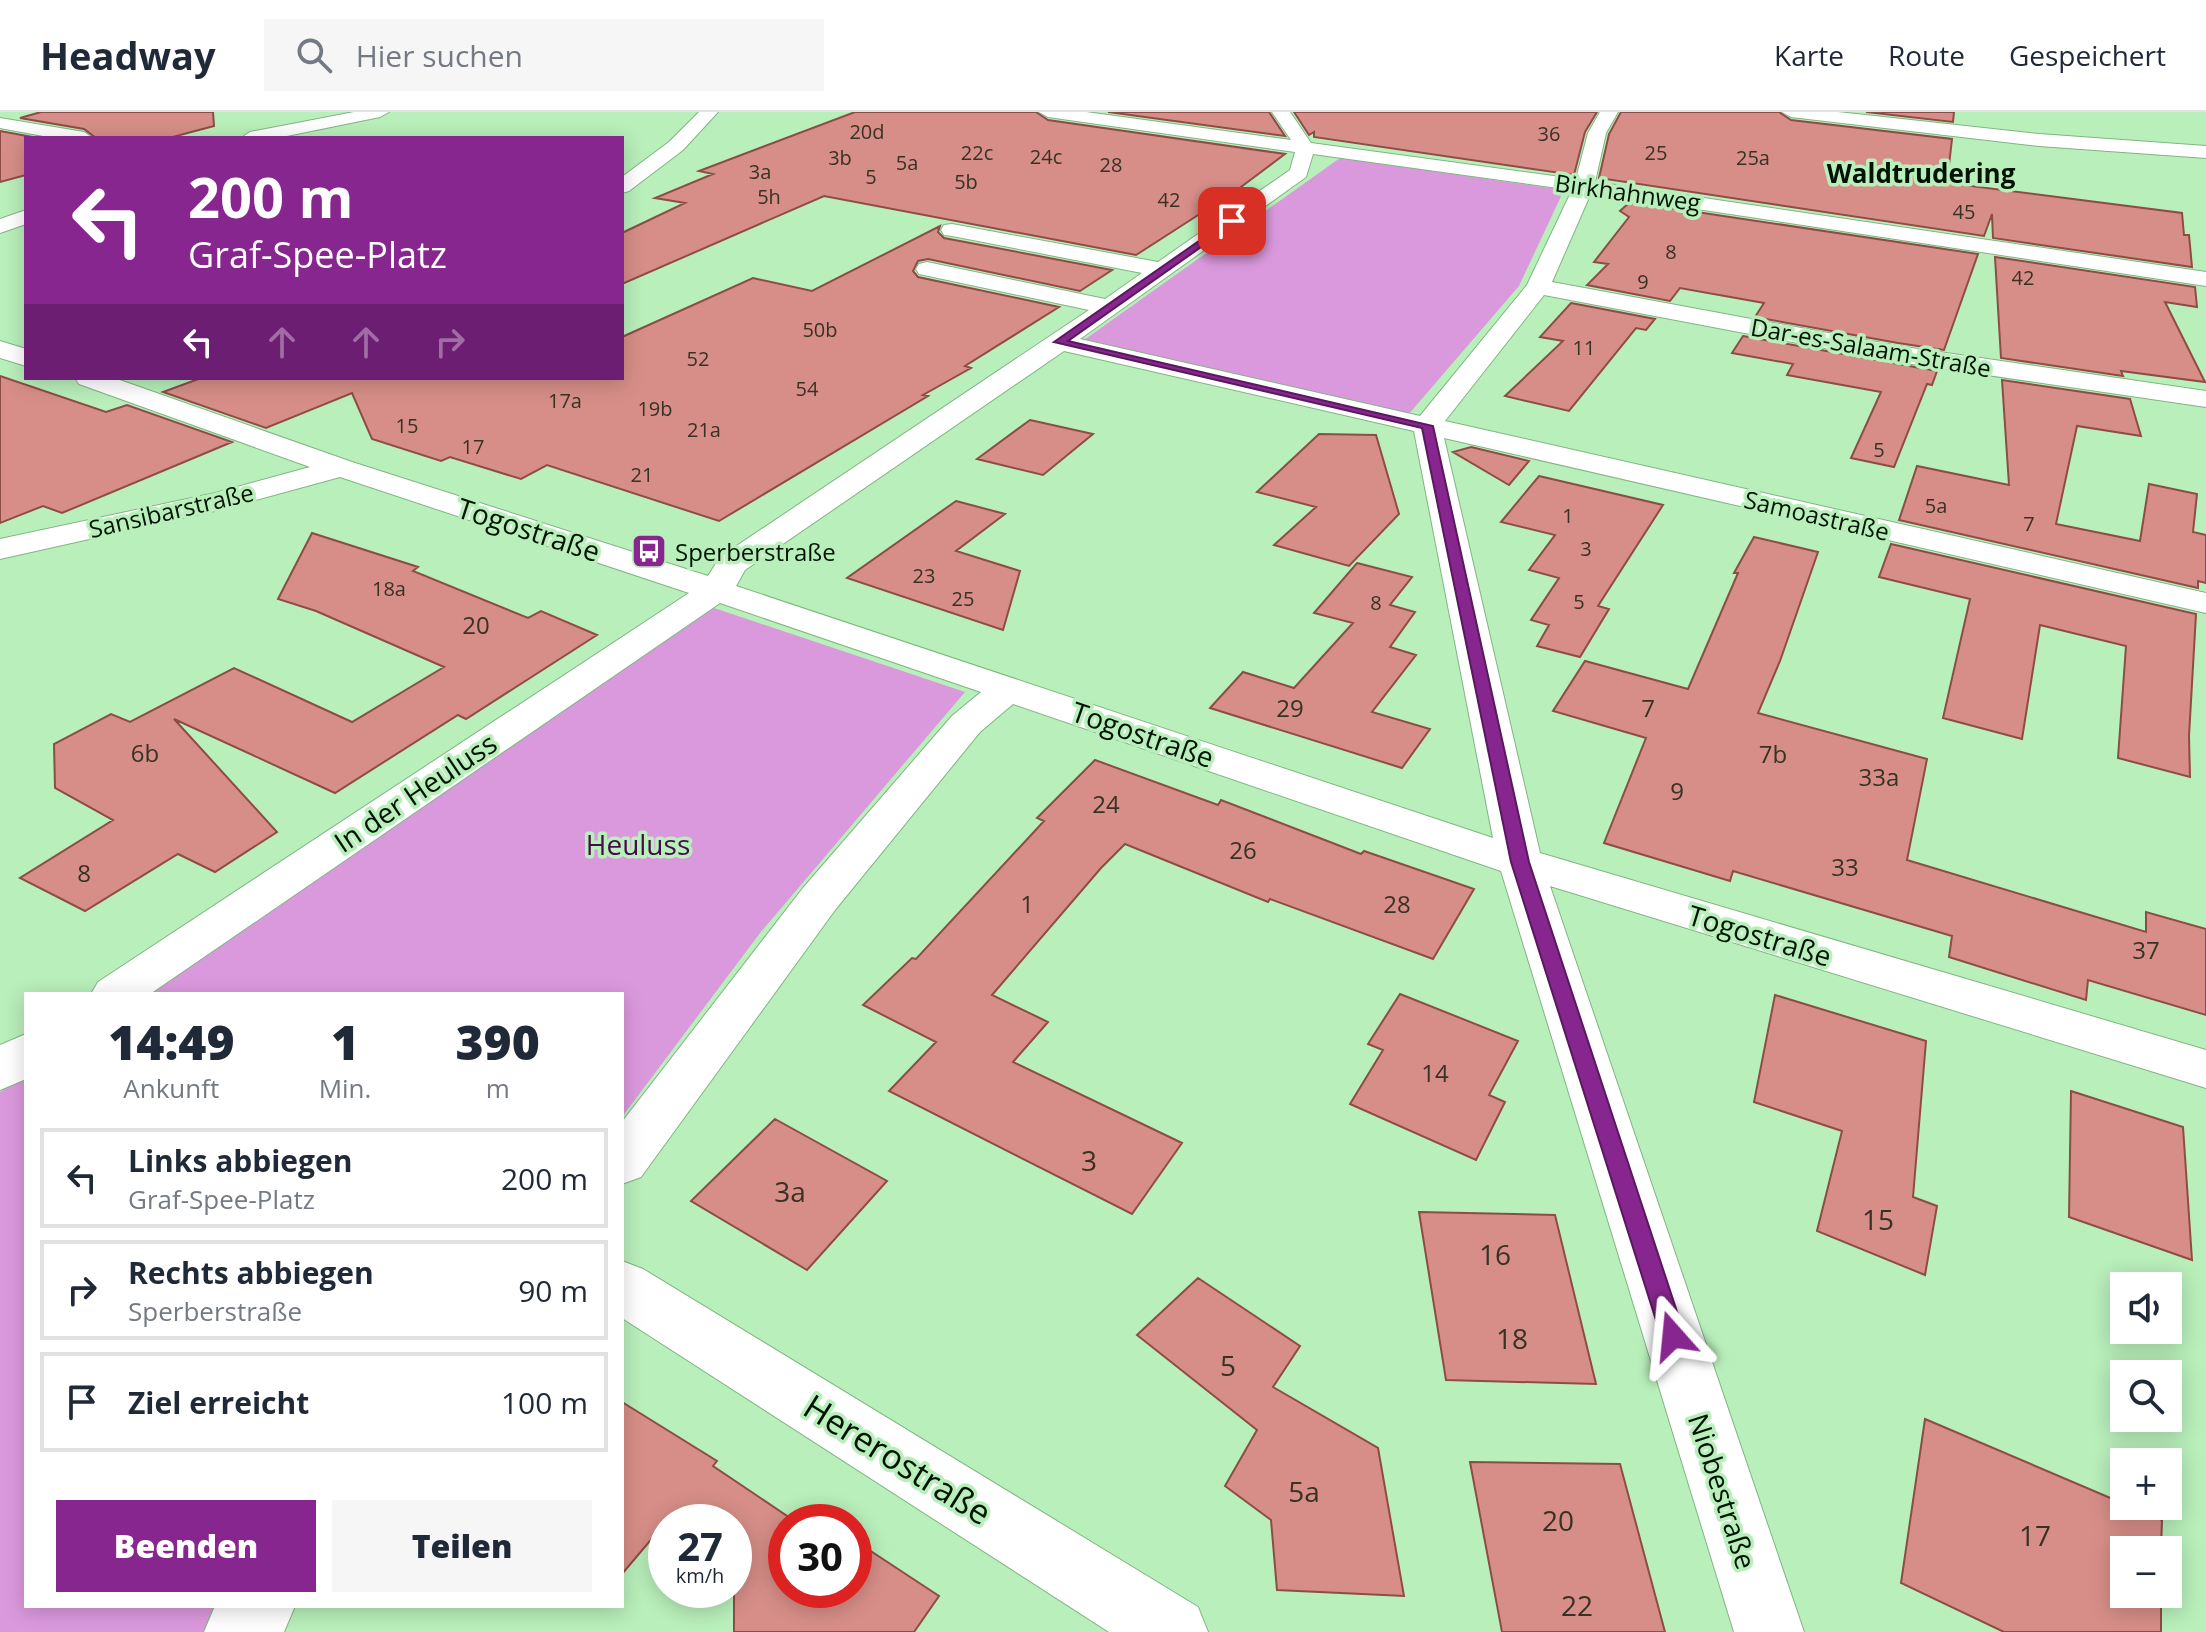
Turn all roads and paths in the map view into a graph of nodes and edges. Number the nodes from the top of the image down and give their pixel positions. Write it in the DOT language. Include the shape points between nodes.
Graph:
graph roads {
  1 [pos="17,112"];
  2 [pos="380,112"];
  3 [pos="709,112"];
  4 [pos="1048,112"];
  5 [pos="1281,112"];
  6 [pos="1609,112"];
  7 [pos="1791,112"];
  8 [pos="0,120"];
  9 [pos="75,136"];
  10 [pos="260,136"];
  11 [pos="1305,147"];
  12 [pos="2206,152"];
  13 [pos="624,185"];
  14 [pos="1584,186"];
  15 [pos="24,217"];
  16 [pos="0,227"];
  17 [pos="952,230"];
  18 [pos="927,269"];
  19 [pos="1162,270"];
  20 [pos="2206,279"];
  21 [pos="1538,287"];
  22 [pos="1110,307"];
  23 [pos="1059,342"];
  24 [pos="0,349"];
  25 [pos="24,357"];
  26 [pos="94,380"];
  27 [pos="153,380"];
  28 [pos="126,391"];
  29 [pos="2206,399"];
  30 [pos="1427,426"];
  31 [pos="341,468"];
  32 [pos="0,549"];
  33 [pos="716,590"];
  34 [pos="2206,603"];
  35 [pos="1009,688"];
  36 [pos="1520,862"];
  37 [pos="118,992"];
  38 [pos="24,1054"];
  39 [pos="2206,1069"];
  40 [pos="0,1071"];
  41 [pos="624,1159"];
  42 [pos="624,1288"];
  43 [pos="258,1608"];
  44 [pos="239,1632"];
  45 [pos="1173,1632"];
  46 [pos="1769,1632"];
  1 -- 8 [label="street"];
  2 -- 10 [label="street"];
  3 -- 13 [label="street" via="676,146"];
  4 -- 11 [label="street, Birkhahnweg"];
  5 -- 11 [label="street"];
  6 -- 14 [label="street" via="1597,133"];
  7 -- 12 [label="street" via="2039,140"];
  8 -- 9 [label="street"];
  11 -- 14 [label="street, Birkhahnweg"];
  11 -- 19 [label="street" via="1299,173"];
  14 -- 20 [label="street, Birkhahnweg"];
  14 -- 21 [label="street"];
  15 -- 16 [label="street"];
  17 -- 19 [label="street"];
  18 -- 22 [label="street"];
  19 -- 22 [label="street"];
  21 -- 29 [label="street, Dar-es-Salaam-Straße" via="1898,354"];
  21 -- 30 [label="street"];
  22 -- 23 [label="street"];
  23 -- 30 [label="street, Samoastraße"];
  23 -- 33 [label="street" via="732,564"];
  24 -- 25 [label="street"];
  26 -- 28 [label="street, Togostraße"];
  27 -- 28 [label="street"];
  28 -- 31 [label="street, Togostraße"];
  30 -- 34 [label="street, Samoastraße"];
  30 -- 36 [label="street, Niobestraße"];
  31 -- 32 [label="street, Sansibarstraße"];
  31 -- 33 [label="street, Togostraße"];
  33 -- 35 [label="street, Togostraße"];
  33 -- 37 [label="street, In der Heuluss"];
  35 -- 36 [label="street, Togostraße"];
  35 -- 41 [label="street" via="966,724 819,899"];
  36 -- 39 [label="street, Togostraße"];
  36 -- 46 [label="street, Niobestraße"];
  38 -- 40 [label="street"];
  42 -- 45 [label="street, Hererostraße"];
  43 -- 44 [label="street"];
}
